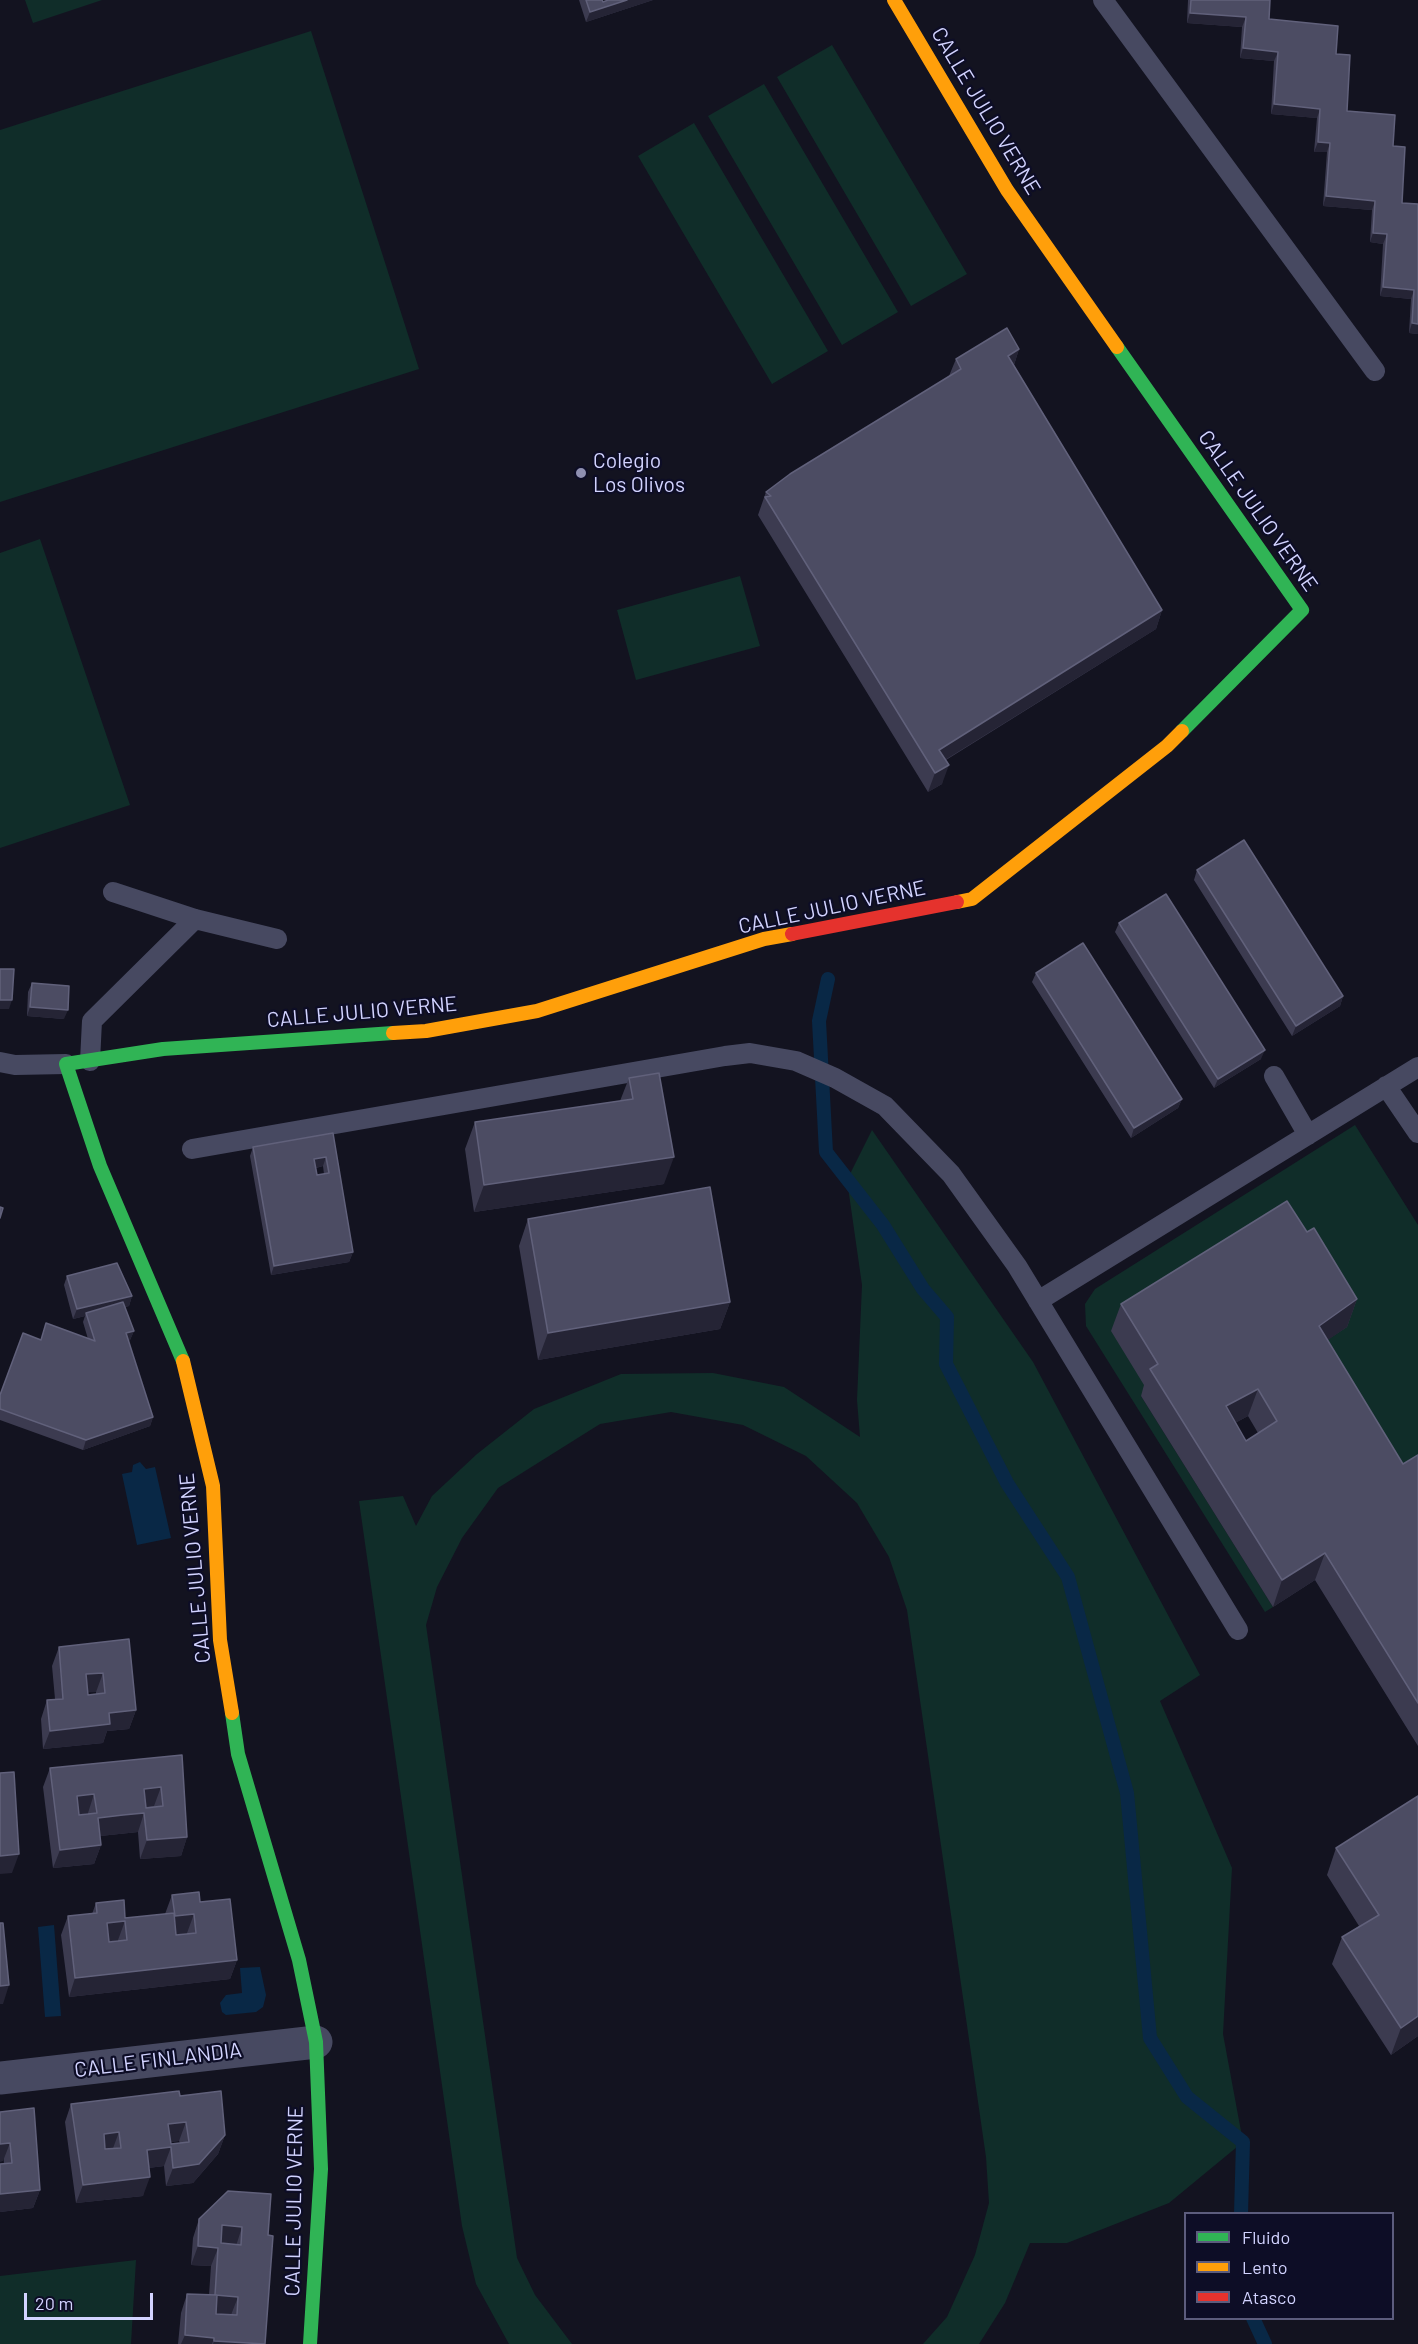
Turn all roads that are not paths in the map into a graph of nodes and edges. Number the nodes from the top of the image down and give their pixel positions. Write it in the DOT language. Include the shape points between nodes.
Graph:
graph roads {
  1 [pos="894,0"];
  2 [pos="1103,0"];
  3 [pos="1375,371"];
  4 [pos="113,892"];
  5 [pos="195,920"];
  6 [pos="277,939"];
  7 [pos="90,1061"];
  8 [pos="0,1062"];
  9 [pos="66,1064"];
  10 [pos="1418,1067"];
  11 [pos="1274,1076"];
  12 [pos="1386,1086"];
  13 [pos="1418,1133"];
  14 [pos="1308,1135"];
  15 [pos="192,1149"];
  16 [pos="1038,1301"];
  17 [pos="1238,1630"];
  18 [pos="316,2042"];
  19 [pos="0,2078"];
  20 [pos="310,2344"];
  1 -- 7 [label="street, CALLE JULIO VERNE" via="1007,190 1302,610 1167,746 972,899 764,939 537,1011 426,1031 163,1048"];
  2 -- 3 [label="lane"];
  4 -- 5 [label="lane"];
  5 -- 6 [label="lane"];
  5 -- 7 [label="lane" via="92,1021"];
  7 -- 9 [label="street, CALLE JULIO VERNE"];
  8 -- 9 [label="lane"];
  9 -- 18 [label="street, CALLE JULIO VERNE" via="100,1166 183,1360 213,1486 220,1640 238,1754 299,1960"];
  10 -- 12 [label="lane"];
  11 -- 14 [label="lane"];
  12 -- 13 [label="lane"];
  12 -- 14 [label="lane"];
  14 -- 16 [label="lane"];
  15 -- 16 [label="lane" via="725,1056 750,1053 796,1061 885,1106 951,1174"];
  16 -- 17 [label="lane"];
  18 -- 19 [label="street, CALLE FINLANDIA"];
  18 -- 20 [label="street, CALLE JULIO VERNE" via="321,2169"];
}
